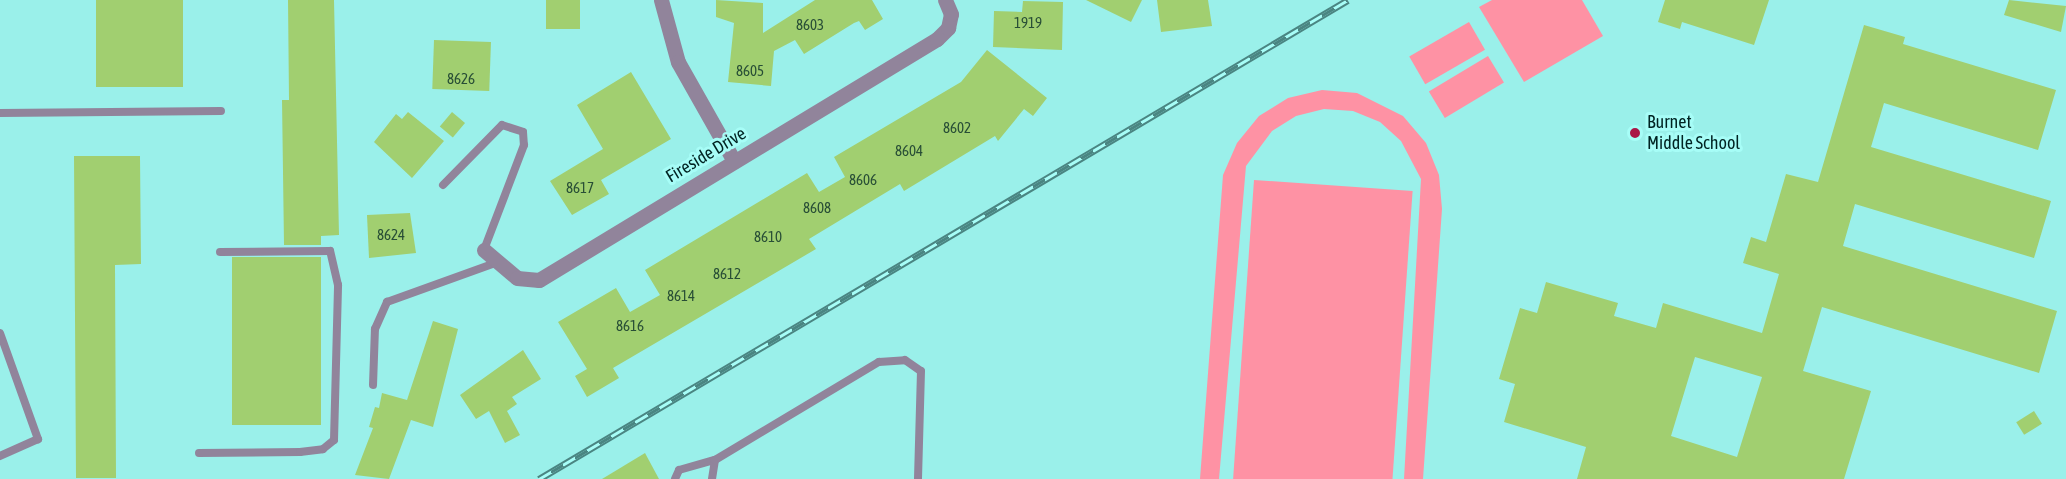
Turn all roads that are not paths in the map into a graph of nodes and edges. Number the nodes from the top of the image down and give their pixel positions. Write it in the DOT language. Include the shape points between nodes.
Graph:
graph roads {
  1 [pos="661,0"];
  2 [pos="945,0"];
  3 [pos="221,111"];
  4 [pos="0,113"];
  5 [pos="734,161"];
  6 [pos="443,184"];
  7 [pos="484,250"];
  8 [pos="220,252"];
  9 [pos="498,262"];
  10 [pos="0,333"];
  11 [pos="373,385"];
  12 [pos="199,453"];
  13 [pos="0,456"];
  14 [pos="715,460"];
  15 [pos="675,479"];
  16 [pos="712,479"];
  17 [pos="918,479"];
  1 -- 5 [label="street" via="678,62"];
  2 -- 5 [label="street, Fireside Drive" via="951,14 948,28"];
  3 -- 4 [label="lane"];
  5 -- 9 [label="street, Fireside Drive" via="539,280 517,278"];
  6 -- 7 [label="lane" via="502,125 522,132 524,145"];
  7 -- 9 [label="street, Fireside Drive"];
  8 -- 12 [label="lane" via="330,251 338,285 334,440 323,449 300,452"];
  9 -- 11 [label="lane" via="387,302 375,329"];
  10 -- 13 [label="lane" via="38,439"];
  14 -- 15 [label="lane" via="679,470"];
  14 -- 16 [label="lane"];
  14 -- 17 [label="lane" via="879,362 904,360 921,371"];
}
